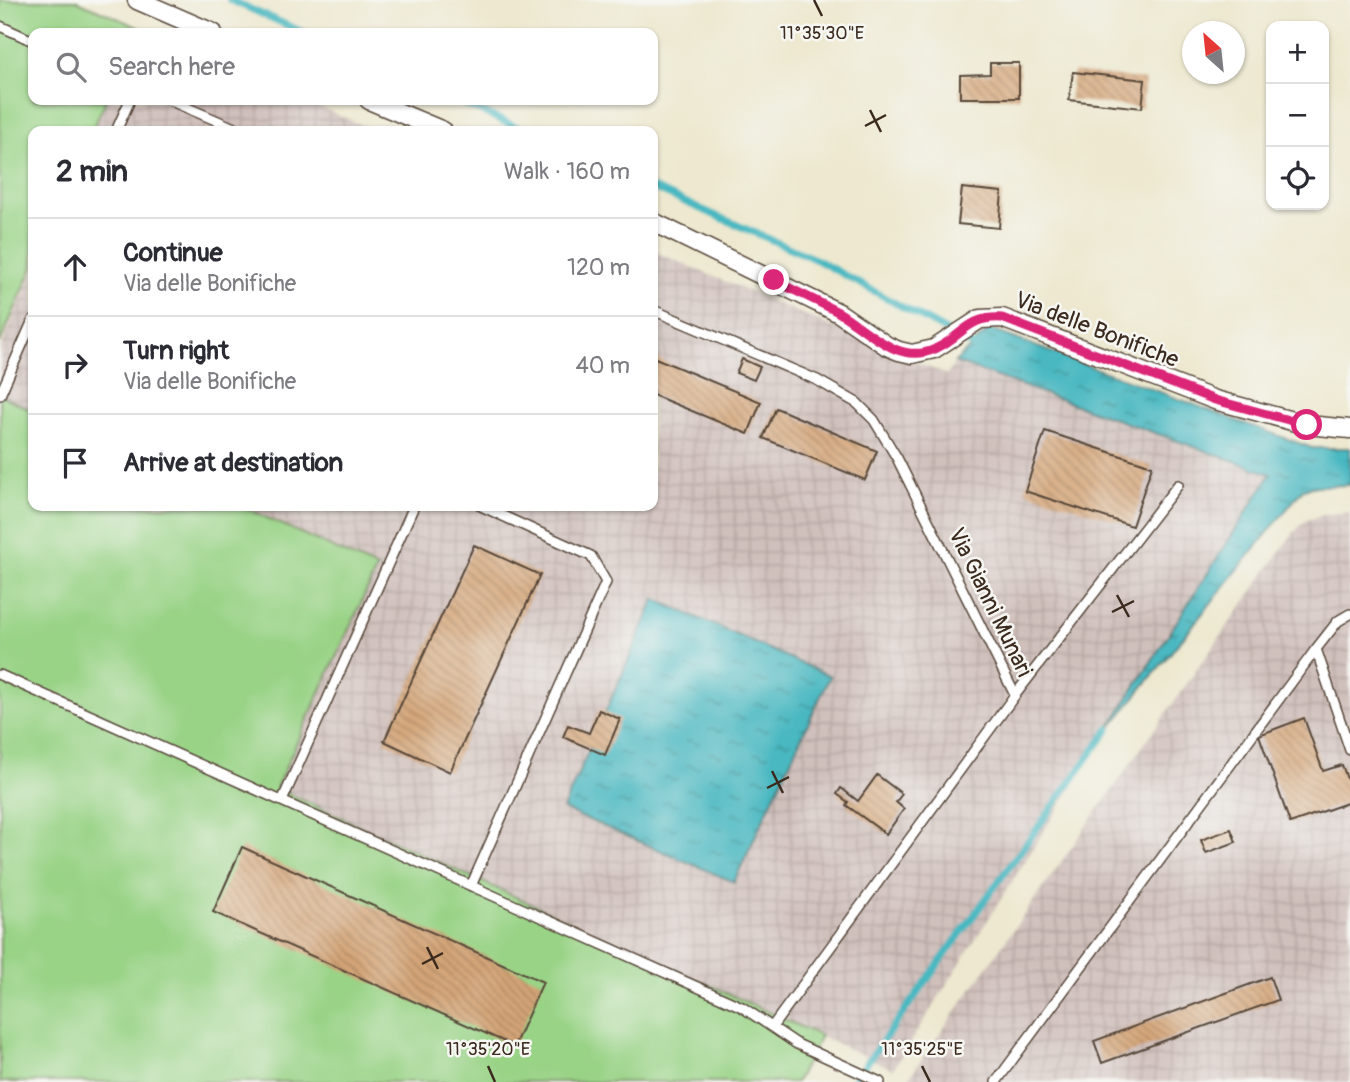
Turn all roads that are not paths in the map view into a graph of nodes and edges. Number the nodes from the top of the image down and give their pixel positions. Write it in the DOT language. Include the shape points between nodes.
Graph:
graph roads {
  1 [pos="137,0"];
  2 [pos="0,26"];
  3 [pos="201,28"];
  4 [pos="28,39"];
  5 [pos="128,105"];
  6 [pos="181,105"];
  7 [pos="381,105"];
  8 [pos="119,126"];
  9 [pos="229,126"];
  10 [pos="431,126"];
  11 [pos="658,224"];
  12 [pos="658,312"];
  13 [pos="28,331"];
  14 [pos="0,395"];
  15 [pos="1350,429"];
  16 [pos="1178,485"];
  17 [pos="412,511"];
  18 [pos="492,511"];
  19 [pos="1350,614"];
  20 [pos="1316,649"];
  21 [pos="0,675"];
  22 [pos="1015,695"];
  23 [pos="1350,750"];
  24 [pos="282,801"];
  25 [pos="471,886"];
  26 [pos="772,1027"];
  27 [pos="880,1082"];
  28 [pos="996,1082"];
  1 -- 3 [label="street"];
  2 -- 4 [label="lane"];
  5 -- 8 [label="lane"];
  6 -- 9 [label="lane"];
  7 -- 10 [label="street"];
  11 -- 15 [label="street, Via delle Bonifiche" via="839,313 900,351 912,354 934,349 980,318 1002,318 1215,400 1307,425"];
  12 -- 22 [label="lane, Via Gianni Munari" via="817,380 857,403 874,420 898,458"];
  13 -- 14 [label="lane"];
  16 -- 22 [label="lane"];
  17 -- 24 [label="lane"];
  18 -- 25 [label="lane" via="591,556 606,582"];
  19 -- 20 [label="lane" via="1338,621"];
  20 -- 23 [label="lane"];
  20 -- 28 [label="lane"];
  21 -- 24 [label="lane"];
  22 -- 26 [label="lane, Via Gianni Munari"];
  24 -- 25 [label="lane"];
  25 -- 26 [label="lane" via="742,1007"];
  26 -- 27 [label="lane" via="797,1044"];
}
